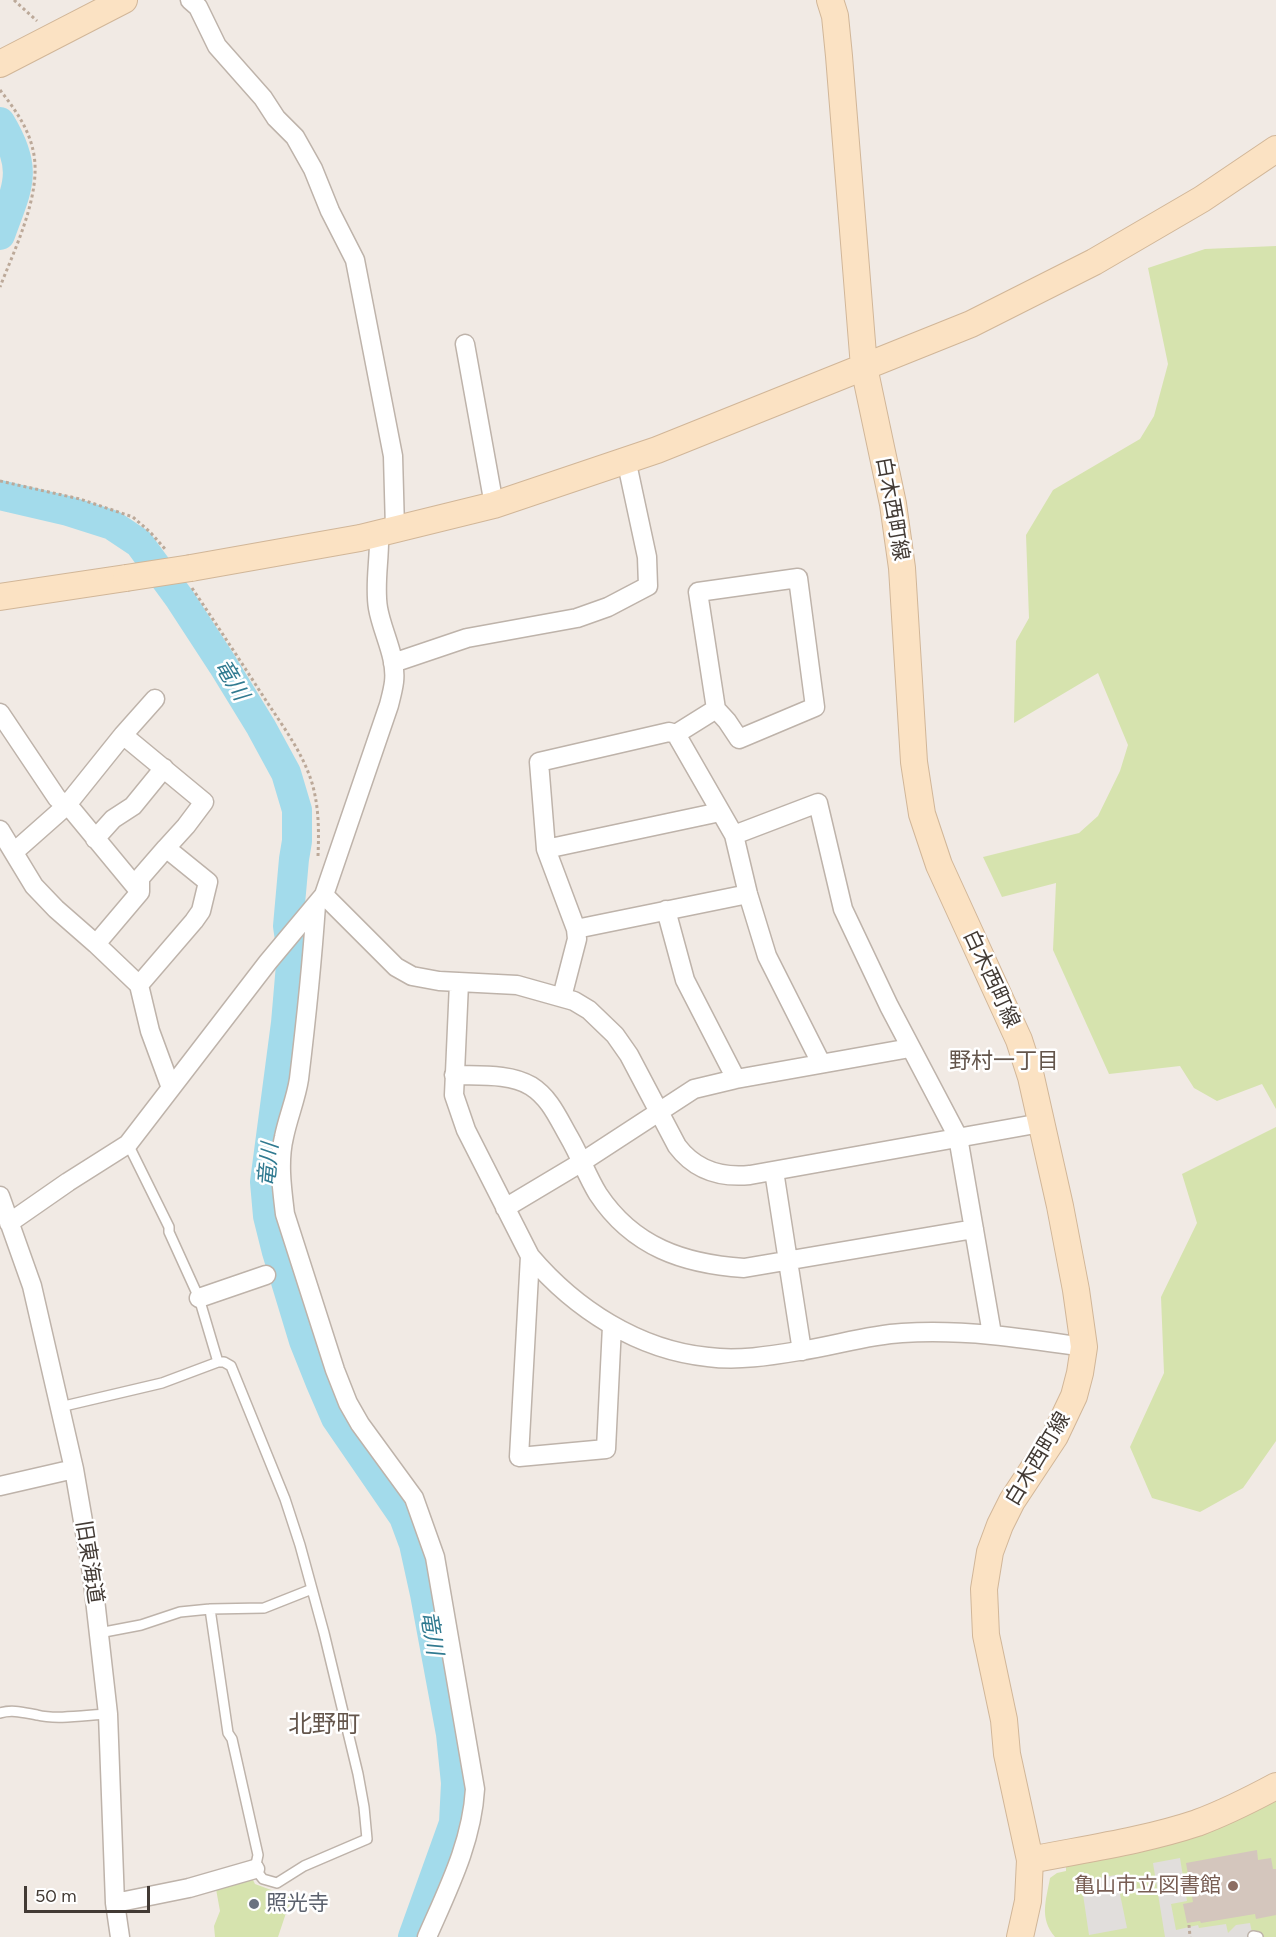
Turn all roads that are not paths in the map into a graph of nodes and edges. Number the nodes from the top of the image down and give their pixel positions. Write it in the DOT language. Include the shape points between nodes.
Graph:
graph roads {
  1 [pos="123,0"];
  2 [pos="190,0"];
  3 [pos="830,0"];
  4 [pos="0,64"];
  5 [pos="1276,149"];
  6 [pos="465,344"];
  7 [pos="864,367"];
  8 [pos="629,473"];
  9 [pos="494,505"];
  10 [pos="387,531"];
  11 [pos="0,597"];
  12 [pos="393,663"];
  13 [pos="154,699"];
  14 [pos="716,709"];
  15 [pos="0,713"];
  16 [pos="676,734"];
  17 [pos="123,735"];
  18 [pos="164,768"];
  19 [pos="66,806"];
  20 [pos="720,812"];
  21 [pos="0,830"];
  22 [pos="734,836"];
  23 [pos="96,839"];
  24 [pos="166,848"];
  25 [pos="546,849"];
  26 [pos="15,852"];
  27 [pos="140,892"];
  28 [pos="748,894"];
  29 [pos="315,906"];
  30 [pos="666,910"];
  31 [pos="576,929"];
  32 [pos="96,944"];
  33 [pos="459,983"];
  34 [pos="139,985"];
  35 [pos="562,997"];
  36 [pos="910,1048"];
  37 [pos="821,1064"];
  38 [pos="454,1075"];
  39 [pos="736,1079"];
  40 [pos="171,1088"];
  41 [pos="659,1113"];
  42 [pos="1041,1123"];
  43 [pos="958,1137"];
  44 [pos="128,1144"];
  45 [pos="582,1162"];
  46 [pos="774,1171"];
  47 [pos="0,1196"];
  48 [pos="505,1208"];
  49 [pos="974,1229"];
  50 [pos="7,1232"];
  51 [pos="530,1256"];
  52 [pos="787,1262"];
  53 [pos="266,1275"];
  54 [pos="199,1298"];
  55 [pos="612,1326"];
  56 [pos="992,1334"];
  57 [pos="1084,1347"];
  58 [pos="802,1351"];
  59 [pos="219,1362"];
  60 [pos="60,1407"];
  61 [pos="74,1469"];
  62 [pos="0,1486"];
  63 [pos="312,1589"];
  64 [pos="210,1609"];
  65 [pos="99,1633"];
  66 [pos="0,1713"];
  67 [pos="108,1714"];
  68 [pos="1276,1786"];
  69 [pos="1030,1860"];
  70 [pos="255,1869"];
  71 [pos="115,1903"];
  72 [pos="120,1937"];
  73 [pos="427,1937"];
  74 [pos="1020,1937"];
  1 -- 4 [label="main road"];
  2 -- 10 [label="street" via="198,7 217,46 295,137 355,260 393,456"];
  3 -- 7 [label="main road, 白木西町線" via="840,56"];
  5 -- 7 [label="main road" via="1202,199 1094,262 971,324"];
  6 -- 9 [label="street"];
  7 -- 9 [label="main road" via="657,450"];
  7 -- 42 [label="main road, 白木西町線" via="893,504 902,568 914,762 922,814 939,865 1019,1040"];
  8 -- 12 [label="street" via="647,557 648,586 590,614 466,638"];
  9 -- 10 [label="main road"];
  10 -- 11 [label="main road, bridge" via="184,570"];
  10 -- 12 [label="street" via="376,586 378,610"];
  12 -- 29 [label="street" via="389,705"];
  13 -- 17 [label="street"];
  14 -- 14 [label="street" via="738,739 815,707 798,578 698,592"];
  14 -- 16 [label="street"];
  15 -- 19 [label="street"];
  16 -- 20 [label="street"];
  16 -- 25 [label="street" via="669,732 539,762"];
  17 -- 18 [label="street"];
  17 -- 19 [label="street"];
  18 -- 23 [label="street" via="133,806 113,819"];
  18 -- 24 [label="street" via="204,802"];
  19 -- 23 [label="street"];
  19 -- 26 [label="street"];
  20 -- 22 [label="street"];
  20 -- 25 [label="street"];
  21 -- 26 [label="street"];
  22 -- 28 [label="street"];
  22 -- 36 [label="street" via="818,803 843,909"];
  23 -- 27 [label="street"];
  24 -- 27 [label="street" via="140,878"];
  24 -- 34 [label="street" via="208,882 201,911"];
  25 -- 31 [label="street"];
  26 -- 32 [label="street" via="34,886"];
  27 -- 32 [label="street"];
  28 -- 30 [label="street"];
  28 -- 37 [label="street" via="768,956"];
  29 -- 33 [label="street" via="412,976"];
  29 -- 40 [label="street"];
  29 -- 73 [label="street" via="298,1082 284,1138 285,1214 348,1403 405,1484 427,1531 435,1557 476,1789 462,1855"];
  30 -- 31 [label="street"];
  30 -- 39 [label="street" via="685,981"];
  31 -- 35 [label="street"];
  32 -- 34 [label="street"];
  33 -- 35 [label="street" via="518,985"];
  33 -- 38 [label="street"];
  34 -- 40 [label="street" via="150,1031"];
  35 -- 41 [label="street" via="589,1010 615,1035"];
  36 -- 37 [label="street"];
  36 -- 43 [label="street"];
  37 -- 39 [label="street"];
  38 -- 45 [label="street" via="500,1077 530,1086 550,1104"];
  38 -- 48 [label="street" via="454,1095 466,1130"];
  39 -- 41 [label="street" via="694,1089"];
  40 -- 44 [label="street"];
  41 -- 45 [label="street"];
  41 -- 46 [label="street" via="677,1146 698,1166 729,1176"];
  42 -- 43 [label="street"];
  42 -- 57 [label="main road, 白木西町線"];
  43 -- 46 [label="street"];
  43 -- 49 [label="street"];
  44 -- 50 [label="street" via="68,1182"];
  44 -- 54 [label="lane"];
  45 -- 48 [label="street"];
  45 -- 52 [label="street" via="611,1210 651,1245 682,1259 717,1266 744,1268"];
  46 -- 52 [label="street"];
  47 -- 50 [label="street, 旧東海道"];
  48 -- 51 [label="street"];
  49 -- 52 [label="street"];
  49 -- 56 [label="street"];
  50 -- 60 [label="street, 旧東海道" via="32,1286"];
  51 -- 55 [label="street" via="562,1289"];
  51 -- 55 [label="street" via="519,1457 606,1449"];
  52 -- 58 [label="street"];
  53 -- 54 [label="street"];
  54 -- 59 [label="lane"];
  55 -- 58 [label="street" via="663,1348 707,1357"];
  56 -- 57 [label="street"];
  56 -- 58 [label="street" via="877,1335"];
  57 -- 69 [label="main road, 白木西町線" via="1074,1396 1000,1525 990,1552 984,1589 986,1635"];
  59 -- 60 [label="lane" via="162,1383"];
  59 -- 63 [label="lane" via="231,1366 258,1430 285,1499"];
  60 -- 61 [label="street, 旧東海道"];
  61 -- 62 [label="street"];
  61 -- 65 [label="street, 旧東海道"];
  63 -- 64 [label="lane" via="264,1608"];
  63 -- 70 [label="lane" via="358,1774 367,1839 304,1866 277,1883 263,1879"];
  64 -- 65 [label="lane" via="180,1612"];
  64 -- 70 [label="lane" via="228,1733 258,1855"];
  65 -- 67 [label="street, 旧東海道"];
  66 -- 67 [label="lane"];
  67 -- 71 [label="street, 旧東海道"];
  68 -- 69 [label="main road" via="1196,1823"];
  69 -- 74 [label="main road, 白木西町線" via="1028,1901"];
  70 -- 71 [label="street"];
  71 -- 72 [label="street, 旧東海道"];
}
